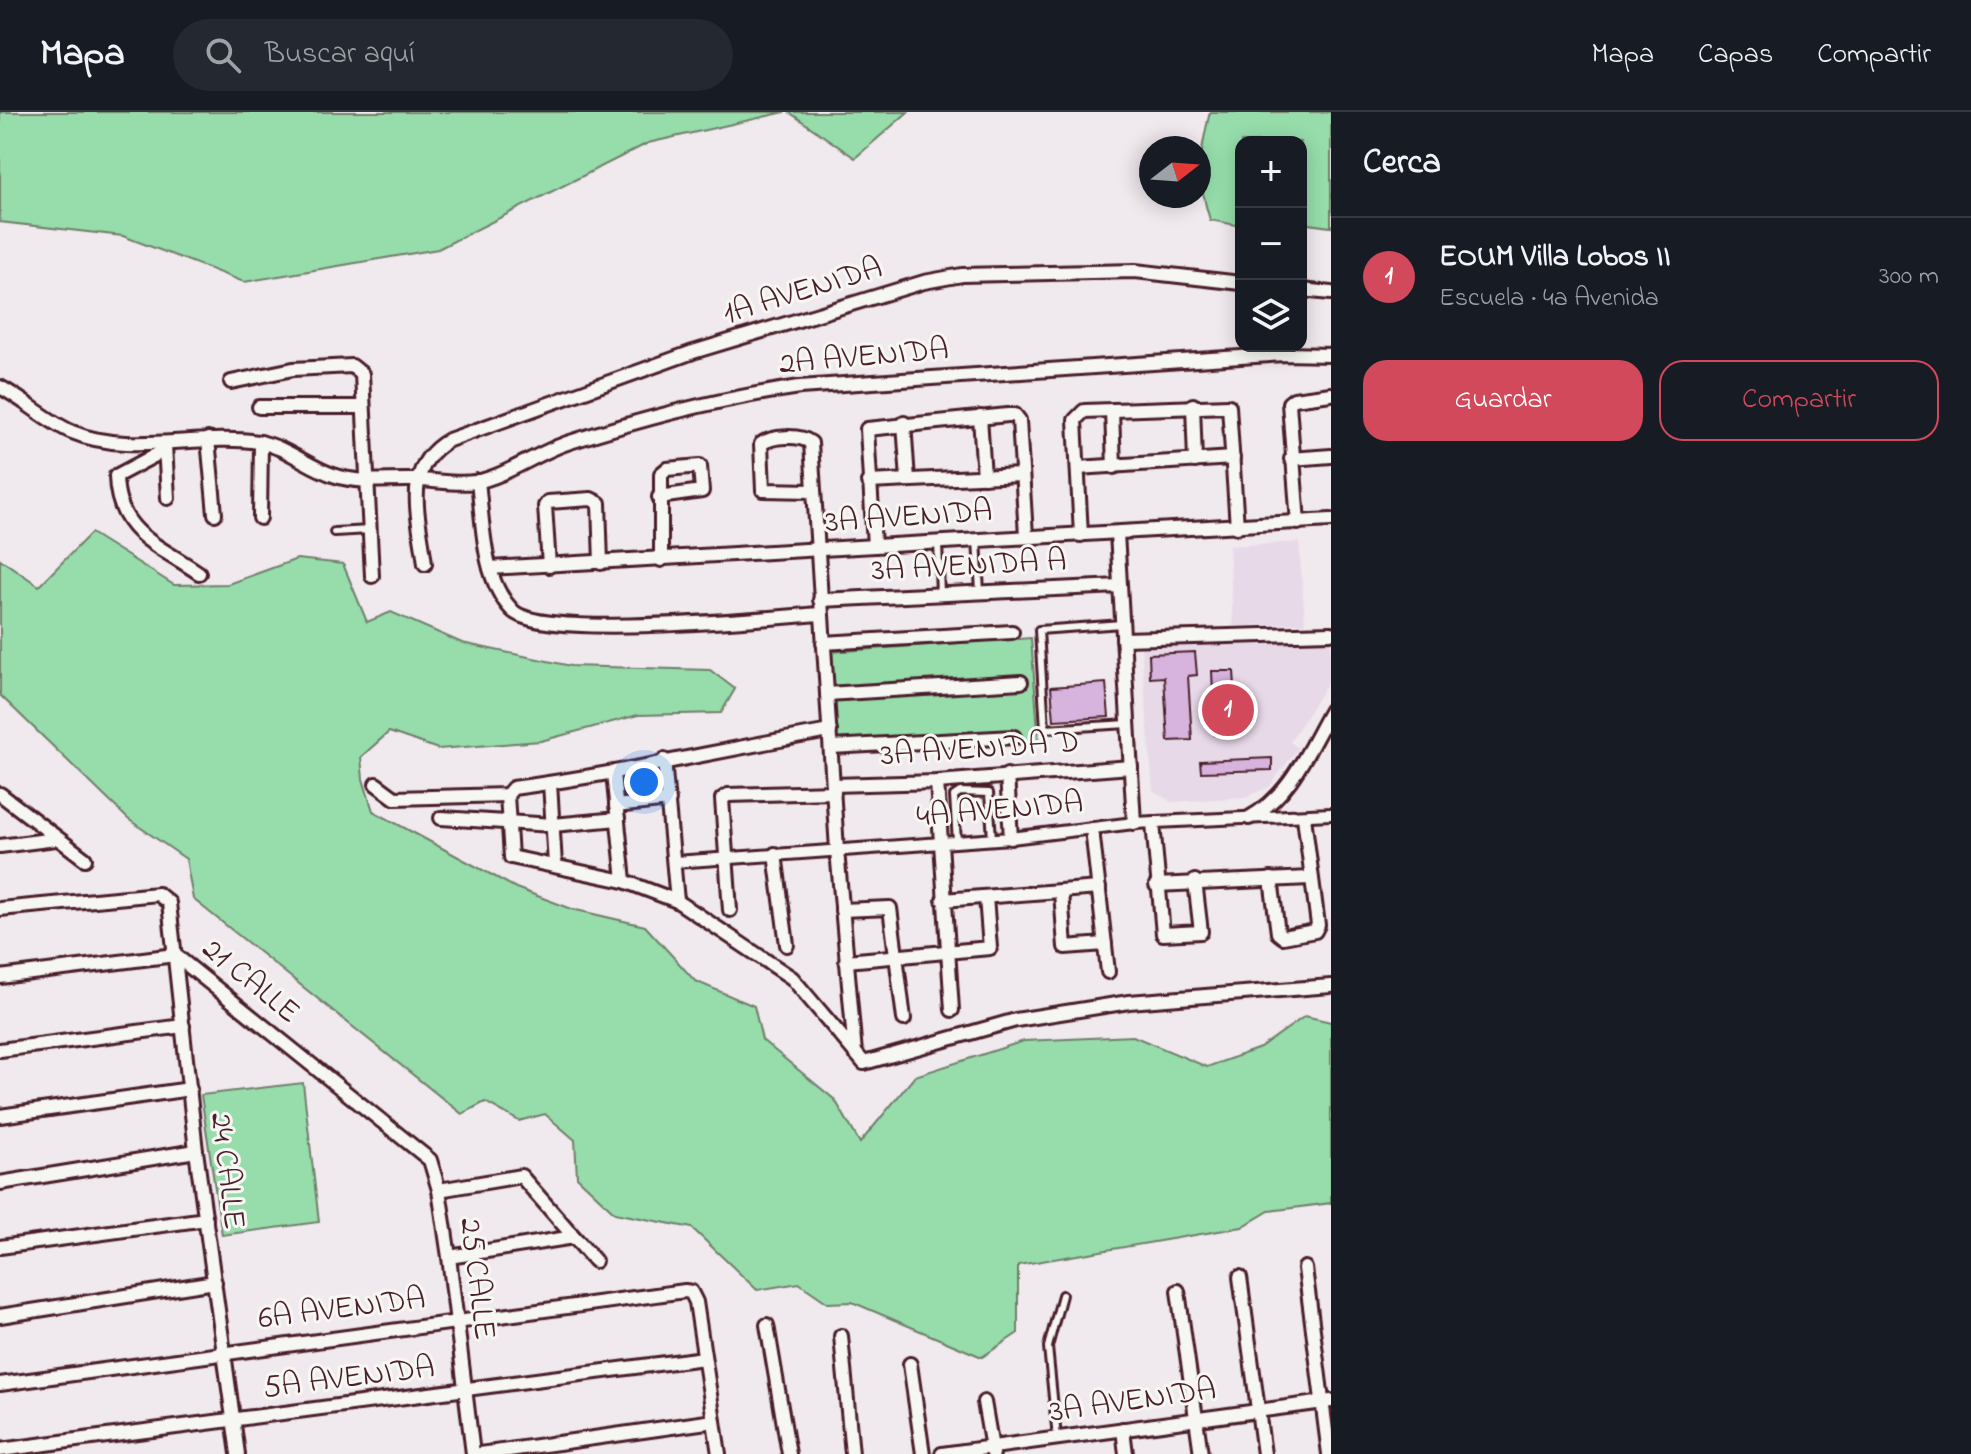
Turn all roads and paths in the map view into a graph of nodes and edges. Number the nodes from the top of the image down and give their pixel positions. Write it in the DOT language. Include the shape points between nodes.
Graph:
graph roads {
  1 [pos="1235,282"];
  2 [pos="1307,291"];
  3 [pos="1331,293"];
  4 [pos="1331,355"];
  5 [pos="231,382"];
  6 [pos="0,387"];
  7 [pos="1331,394"];
  8 [pos="1193,405"];
  9 [pos="259,407"];
  10 [pos="363,407"];
  11 [pos="1112,411"];
  12 [pos="980,417"];
  13 [pos="904,423"];
  14 [pos="208,439"];
  15 [pos="261,442"];
  16 [pos="165,445"];
  17 [pos="1331,456"];
  18 [pos="1233,458"];
  19 [pos="1291,459"];
  20 [pos="1195,461"];
  21 [pos="1114,467"];
  22 [pos="1078,468"];
  23 [pos="1021,475"];
  24 [pos="984,477"];
  25 [pos="416,480"];
  26 [pos="908,480"];
  27 [pos="478,481"];
  28 [pos="367,482"];
  29 [pos="868,482"];
  30 [pos="813,491"];
  31 [pos="659,497"];
  32 [pos="168,498"];
  33 [pos="215,514"];
  34 [pos="260,518"];
  35 [pos="1331,520"];
  36 [pos="1298,523"];
  37 [pos="1237,527"];
  38 [pos="370,530"];
  39 [pos="334,532"];
  40 [pos="1117,533"];
  41 [pos="1081,535"];
  42 [pos="1026,536"];
  43 [pos="977,539"];
  44 [pos="938,542"];
  45 [pos="874,546"];
  46 [pos="815,550"];
  47 [pos="661,560"];
  48 [pos="601,563"];
  49 [pos="425,564"];
  50 [pos="549,566"];
  51 [pos="490,568"];
  52 [pos="199,573"];
  53 [pos="372,576"];
  54 [pos="1120,586"];
  55 [pos="980,593"];
  56 [pos="940,594"];
  57 [pos="820,600"];
  58 [pos="821,614"];
  59 [pos="1122,624"];
  60 [pos="1012,632"];
  61 [pos="1331,633"];
  62 [pos="1123,639"];
  63 [pos="823,643"];
  64 [pos="1021,682"];
  65 [pos="827,694"];
  66 [pos="1331,710"];
  67 [pos="1128,724"];
  68 [pos="830,731"];
  69 [pos="1014,737"];
  70 [pos="831,747"];
  71 [pos="664,760"];
  72 [pos="1131,767"];
  73 [pos="613,773"];
  74 [pos="1007,775"];
  75 [pos="937,782"];
  76 [pos="550,783"];
  77 [pos="376,784"];
  78 [pos="834,788"];
  79 [pos="0,794"];
  80 [pos="507,795"];
  81 [pos="669,800"];
  82 [pos="616,806"];
  83 [pos="1331,814"];
  84 [pos="1304,817"];
  85 [pos="441,818"];
  86 [pos="1249,818"];
  87 [pos="618,819"];
  88 [pos="507,821"];
  89 [pos="1134,823"];
  90 [pos="1153,823"];
  91 [pos="553,825"];
  92 [pos="1092,829"];
  93 [pos="1011,838"];
  94 [pos="56,839"];
  95 [pos="992,839"];
  96 [pos="957,842"];
  97 [pos="940,843"];
  98 [pos="0,846"];
  99 [pos="837,850"];
  100 [pos="775,854"];
  101 [pos="726,857"];
  102 [pos="85,859"];
  103 [pos="675,862"];
  104 [pos="555,865"];
  105 [pos="1310,878"];
  106 [pos="1271,879"];
  107 [pos="624,881"];
  108 [pos="1195,881"];
  109 [pos="1156,885"];
  110 [pos="1099,888"];
  111 [pos="1061,892"];
  112 [pos="986,897"];
  113 [pos="943,900"];
  114 [pos="677,901"];
  115 [pos="0,909"];
  116 [pos="730,910"];
  117 [pos="842,910"];
  118 [pos="1105,944"];
  119 [pos="787,945"];
  120 [pos="948,953"];
  121 [pos="175,955"];
  122 [pos="897,957"];
  123 [pos="846,961"];
  124 [pos="1108,972"];
  125 [pos="0,977"];
  126 [pos="1331,986"];
  127 [pos="952,1010"];
  128 [pos="904,1019"];
  129 [pos="183,1026"];
  130 [pos="0,1050"];
  131 [pos="855,1055"];
  132 [pos="190,1089"];
  133 [pos="0,1116"];
  134 [pos="196,1151"];
  135 [pos="430,1160"];
  136 [pos="0,1183"];
  137 [pos="439,1190"];
  138 [pos="206,1219"];
  139 [pos="574,1237"];
  140 [pos="0,1247"];
  141 [pos="449,1257"];
  142 [pos="595,1261"];
  143 [pos="1305,1268"];
  144 [pos="1240,1277"];
  145 [pos="215,1282"];
  146 [pos="1178,1291"];
  147 [pos="1062,1295"];
  148 [pos="0,1316"];
  149 [pos="455,1322"];
  150 [pos="767,1325"];
  151 [pos="841,1336"];
  152 [pos="224,1352"];
  153 [pos="704,1358"];
  154 [pos="910,1364"];
  155 [pos="0,1384"];
  156 [pos="464,1390"];
  157 [pos="984,1402"];
  158 [pos="1327,1402"];
  159 [pos="1259,1410"];
  160 [pos="1196,1419"];
  161 [pos="234,1420"];
  162 [pos="714,1421"];
  163 [pos="1123,1429"];
  164 [pos="1057,1438"];
  165 [pos="0,1450"];
  166 [pos="992,1451"];
  167 [pos="238,1454"];
  168 [pos="473,1454"];
  169 [pos="480,1454"];
  170 [pos="719,1454"];
  171 [pos="789,1454"];
  172 [pos="852,1454"];
  173 [pos="923,1454"];
  174 [pos="942,1454"];
  175 [pos="1126,1454"];
  176 [pos="1201,1454"];
  177 [pos="1264,1454"];
  178 [pos="1329,1454"];
  1 -- 25 [label="street, 1A AVENIDA" via="1135,271 942,278 693,352 449,440 432,450"];
  2 -- 3 [label="street"];
  4 -- 27 [label="street, 2A AVENIDA" via="1284,354 759,393 567,443"];
  5 -- 10 [label="street" via="293,369 352,366 362,374"];
  6 -- 16 [label="street" via="73,433"];
  7 -- 19 [label="street" via="1289,403"];
  8 -- 11 [label="street"];
  8 -- 18 [label="street" via="1229,406"];
  8 -- 20 [label="street"];
  9 -- 10 [label="street"];
  10 -- 28 [label="street"];
  11 -- 21 [label="street"];
  11 -- 22 [label="street" via="1078,413"];
  12 -- 13 [label="street"];
  12 -- 23 [label="street" via="1015,415 1019,420"];
  12 -- 24 [label="street"];
  13 -- 26 [label="street"];
  13 -- 29 [label="street" via="867,429"];
  14 -- 15 [label="street"];
  14 -- 16 [label="street"];
  14 -- 33 [label="street"];
  15 -- 28 [label="street, 2A AVENIDA" via="336,476"];
  15 -- 34 [label="street"];
  16 -- 32 [label="street"];
  16 -- 52 [label="street" via="116,476 119,508 141,534"];
  17 -- 19 [label="street"];
  18 -- 20 [label="street"];
  18 -- 37 [label="street"];
  19 -- 36 [label="street"];
  20 -- 21 [label="street"];
  21 -- 22 [label="street"];
  22 -- 41 [label="street"];
  23 -- 24 [label="street"];
  23 -- 42 [label="street"];
  24 -- 26 [label="street"];
  25 -- 27 [label="street, 2A AVENIDA"];
  25 -- 28 [label="street, 2A AVENIDA"];
  25 -- 49 [label="street"];
  26 -- 29 [label="street"];
  27 -- 51 [label="street"];
  28 -- 38 [label="street"];
  29 -- 45 [label="street"];
  30 -- 30 [label="street" via="811,443 806,439 761,444 763,490"];
  30 -- 46 [label="street"];
  31 -- 47 [label="street"];
  35 -- 36 [label="street, 3A AVENIDA"];
  36 -- 37 [label="street, 3A AVENIDA"];
  37 -- 40 [label="street, 3A AVENIDA"];
  38 -- 39 [label="lane"];
  38 -- 53 [label="street"];
  40 -- 41 [label="street, 3A AVENIDA"];
  40 -- 54 [label="street"];
  41 -- 42 [label="street, 3A AVENIDA"];
  42 -- 43 [label="street, 3A AVENIDA"];
  43 -- 44 [label="street, 3A AVENIDA"];
  43 -- 55 [label="lane"];
  44 -- 45 [label="street, 3A AVENIDA"];
  44 -- 56 [label="lane"];
  45 -- 46 [label="street, 3A AVENIDA"];
  46 -- 47 [label="street, 3A AVENIDA"];
  46 -- 57 [label="street"];
  47 -- 48 [label="street, 3A AVENIDA"];
  48 -- 50 [label="street, 3A AVENIDA"];
  48 -- 50 [label="street" via="599,503 591,499 545,506"];
  50 -- 51 [label="street, 3A AVENIDA"];
  51 -- 58 [label="street" via="508,606 521,619 612,627"];
  54 -- 55 [label="street, 3A AVENIDA A"];
  54 -- 59 [label="street"];
  55 -- 56 [label="street, 3A AVENIDA A"];
  56 -- 57 [label="street, 3A AVENIDA A"];
  57 -- 58 [label="street"];
  58 -- 63 [label="street"];
  59 -- 62 [label="street"];
  59 -- 67 [label="lane" via="1039,630 1045,729"];
  60 -- 63 [label="street"];
  61 -- 62 [label="street"];
  62 -- 67 [label="street"];
  63 -- 65 [label="street"];
  64 -- 65 [label="street"];
  65 -- 68 [label="street"];
  66 -- 86 [label="street" via="1285,790"];
  67 -- 72 [label="street"];
  68 -- 70 [label="street"];
  68 -- 71 [label="street"];
  69 -- 70 [label="street"];
  70 -- 78 [label="street"];
  71 -- 73 [label="street"];
  71 -- 81 [label="street"];
  72 -- 74 [label="street, 3A AVENIDA D"];
  72 -- 89 [label="street"];
  73 -- 76 [label="street"];
  73 -- 82 [label="street"];
  74 -- 75 [label="street, 3A AVENIDA D"];
  74 -- 93 [label="street"];
  75 -- 78 [label="street, 3A AVENIDA D"];
  75 -- 97 [label="street"];
  76 -- 80 [label="street" via="513,788"];
  76 -- 91 [label="street"];
  77 -- 80 [label="street" via="395,798"];
  78 -- 99 [label="street"];
  78 -- 101 [label="street, 3A AVENIDA D" via="728,795 722,799"];
  79 -- 94 [label="street"];
  80 -- 88 [label="street"];
  81 -- 82 [label="street"];
  81 -- 103 [label="street"];
  82 -- 87 [label="street"];
  83 -- 84 [label="street, 4A AVENIDA"];
  84 -- 86 [label="street, 4A AVENIDA"];
  84 -- 105 [label="street"];
  85 -- 88 [label="street"];
  86 -- 90 [label="street, 4A AVENIDA"];
  87 -- 91 [label="street"];
  87 -- 107 [label="street"];
  88 -- 91 [label="street"];
  88 -- 104 [label="street" via="511,857"];
  89 -- 90 [label="street, 4A AVENIDA"];
  89 -- 92 [label="street, 4A AVENIDA"];
  90 -- 109 [label="street"];
  91 -- 104 [label="street"];
  92 -- 93 [label="street, 4A AVENIDA"];
  92 -- 110 [label="street"];
  93 -- 95 [label="street, 4A AVENIDA"];
  94 -- 98 [label="street"];
  94 -- 102 [label="street"];
  95 -- 96 [label="street, 4A AVENIDA"];
  95 -- 96 [label="lane" via="989,793 960,792 954,796"];
  96 -- 97 [label="street, 4A AVENIDA"];
  97 -- 99 [label="street, 4A AVENIDA"];
  97 -- 113 [label="street"];
  99 -- 100 [label="street, 4A AVENIDA"];
  99 -- 117 [label="street"];
  100 -- 101 [label="street, 4A AVENIDA"];
  100 -- 119 [label="street"];
  101 -- 103 [label="street, 4A AVENIDA"];
  101 -- 116 [label="street"];
  103 -- 114 [label="street"];
  104 -- 107 [label="street"];
  105 -- 106 [label="street"];
  105 -- 106 [label="street" via="1318,925 1315,931 1283,937 1276,926"];
  106 -- 108 [label="street"];
  107 -- 114 [label="street"];
  108 -- 109 [label="street"];
  108 -- 109 [label="street" via="1203,927 1181,936 1163,934"];
  110 -- 111 [label="street"];
  110 -- 118 [label="street"];
  111 -- 112 [label="street"];
  111 -- 118 [label="street" via="1065,947"];
  112 -- 113 [label="street"];
  112 -- 120 [label="street" via="990,948"];
  113 -- 120 [label="street"];
  114 -- 131 [label="street" via="792,978"];
  115 -- 121 [label="street, 24 CALLE" via="158,894 169,903"];
  117 -- 122 [label="street" via="890,908"];
  117 -- 123 [label="street"];
  118 -- 124 [label="street"];
  120 -- 122 [label="street"];
  120 -- 127 [label="street"];
  121 -- 125 [label="street, 21 CALLE"];
  121 -- 129 [label="street, 24 CALLE"];
  121 -- 135 [label="street, 21 CALLE"];
  122 -- 123 [label="street"];
  122 -- 128 [label="street"];
  123 -- 131 [label="street"];
  126 -- 131 [label="street" via="1129,1002 1016,1020 876,1062 864,1063"];
  129 -- 130 [label="street"];
  129 -- 132 [label="street, 24 CALLE"];
  132 -- 133 [label="street"];
  132 -- 134 [label="street, 24 CALLE"];
  134 -- 136 [label="street"];
  134 -- 138 [label="street, 24 CALLE"];
  135 -- 137 [label="street, 25 CALLE"];
  137 -- 139 [label="street" via="526,1179"];
  137 -- 141 [label="street, 25 CALLE"];
  138 -- 140 [label="street"];
  138 -- 145 [label="street, 24 CALLE"];
  139 -- 141 [label="street"];
  139 -- 142 [label="street"];
  141 -- 149 [label="street, 25 CALLE"];
  143 -- 158 [label="street"];
  144 -- 159 [label="street"];
  145 -- 148 [label="street"];
  145 -- 152 [label="street, 24 CALLE"];
  146 -- 160 [label="street"];
  147 -- 164 [label="lane" via="1048,1347"];
  149 -- 152 [label="street, 6A AVENIDA"];
  149 -- 153 [label="street, 6A AVENIDA" via="691,1292"];
  149 -- 156 [label="street, 25 CALLE"];
  150 -- 171 [label="street"];
  151 -- 172 [label="street"];
  152 -- 155 [label="street, 6A AVENIDA"];
  152 -- 161 [label="street, 24 CALLE"];
  153 -- 156 [label="street, 5A AVENIDA"];
  153 -- 162 [label="street"];
  154 -- 173 [label="street"];
  156 -- 161 [label="street, 5A AVENIDA"];
  156 -- 168 [label="street, 25 CALLE"];
  157 -- 166 [label="street"];
  158 -- 159 [label="street, 3A AVENIDA"];
  158 -- 178 [label="street"];
  159 -- 160 [label="street, 3A AVENIDA"];
  159 -- 177 [label="street"];
  160 -- 163 [label="street, 3A AVENIDA"];
  160 -- 176 [label="street"];
  161 -- 165 [label="street, 5A AVENIDA"];
  161 -- 167 [label="street, 24 CALLE"];
  162 -- 169 [label="street"];
  162 -- 170 [label="street"];
  163 -- 164 [label="street, 3A AVENIDA"];
  163 -- 175 [label="street"];
  164 -- 166 [label="street, 3A AVENIDA"];
  166 -- 174 [label="street, 3A AVENIDA"];
}
